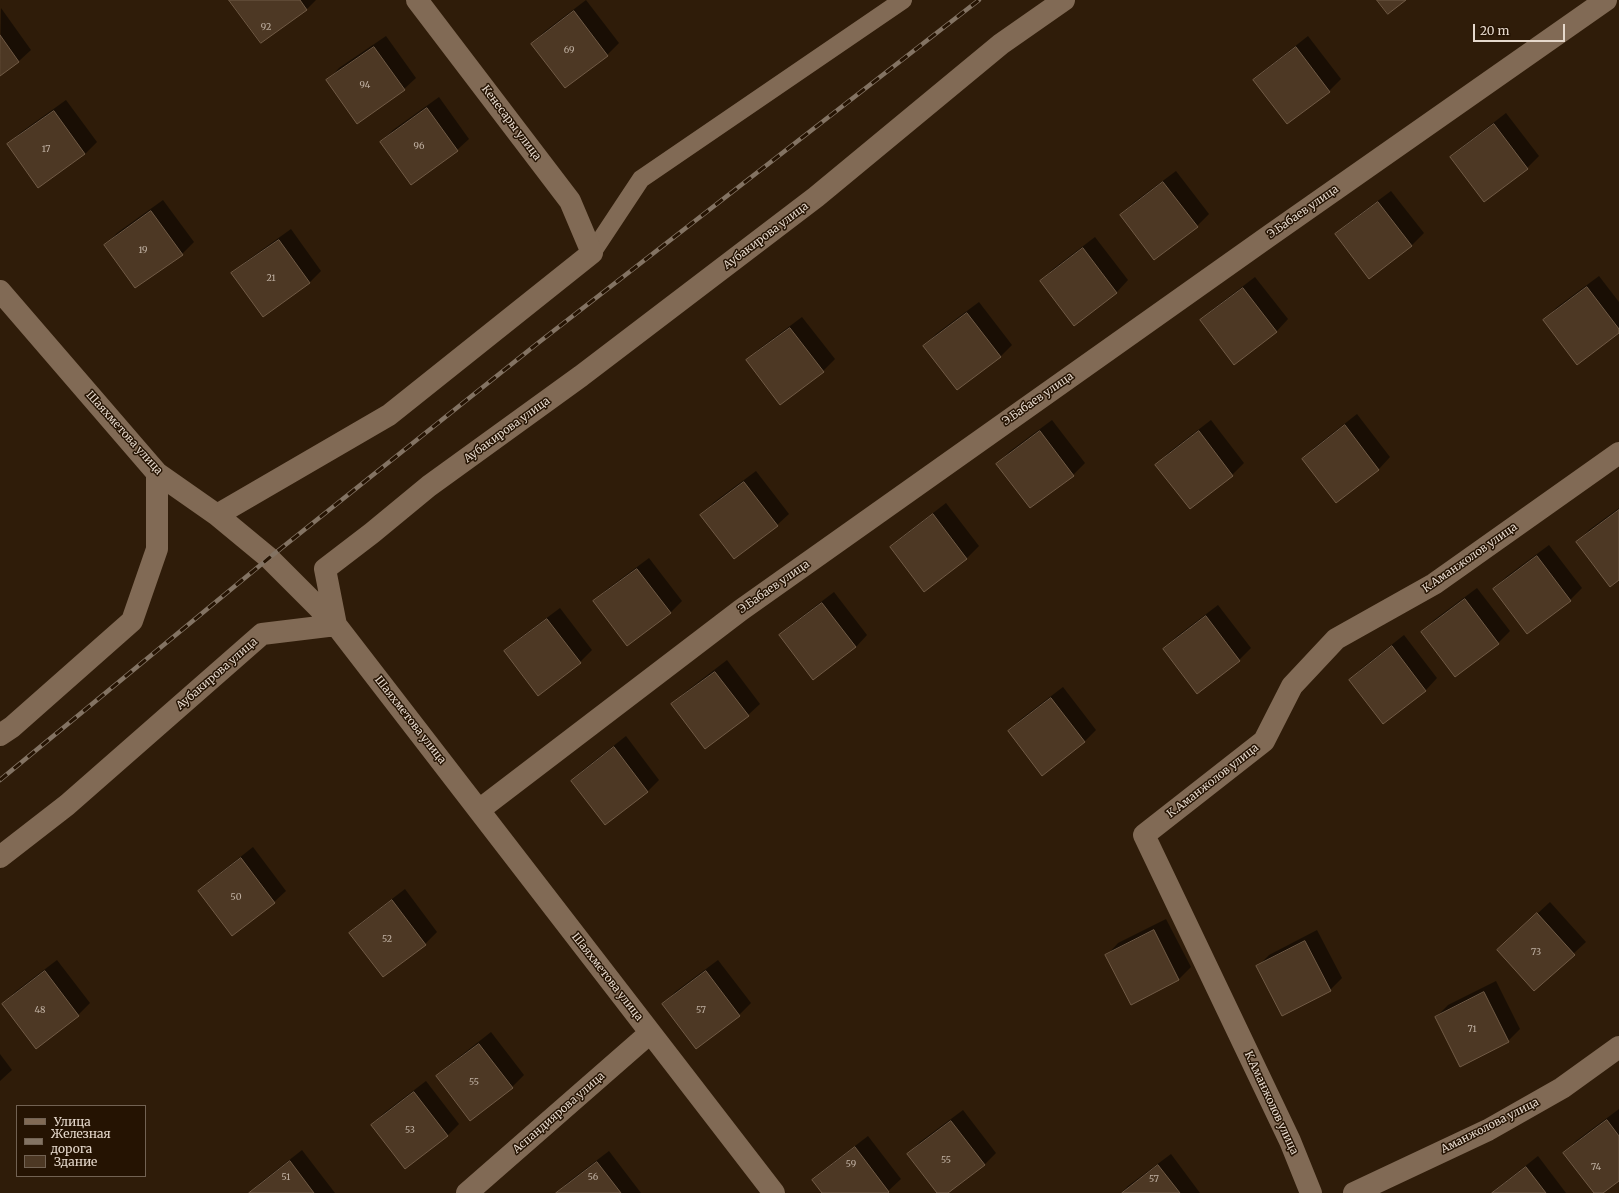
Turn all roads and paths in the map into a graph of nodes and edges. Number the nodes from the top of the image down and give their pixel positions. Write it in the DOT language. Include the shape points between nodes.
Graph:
graph roads {
  1 [pos="417,0"];
  2 [pos="903,0"];
  3 [pos="1064,0"];
  4 [pos="1606,0"];
  5 [pos="592,253"];
  6 [pos="0,291"];
  7 [pos="1619,453"];
  8 [pos="156,473"];
  9 [pos="217,515"];
  10 [pos="336,625"];
  11 [pos="0,735"];
  12 [pos="479,810"];
  13 [pos="0,857"];
  14 [pos="650,1033"];
  15 [pos="1619,1048"];
  16 [pos="468,1193"];
  17 [pos="774,1193"];
  18 [pos="1312,1193"];
  19 [pos="1354,1193"];
  1 -- 5 [label="street, Кенесары улица" via="570,201"];
  2 -- 5 [label="lane" via="642,180"];
  3 -- 10 [label="street, Аубакирова улица" via="1001,44 816,197 581,376 429,486 325,569"];
  4 -- 12 [label="street, Э.Бабаев улица" via="741,610"];
  5 -- 9 [label="street" via="389,415"];
  6 -- 8 [label="street, Шаяхметова улица"];
  7 -- 18 [label="street, К.Аманжолов улица" via="1434,584 1336,639 1292,686 1264,741 1144,835 1290,1141"];
  8 -- 9 [label="street, Шаяхметова улица"];
  8 -- 11 [label="street" via="157,549 132,621"];
  9 -- 10 [label="street, Шаяхметова улица" via="269,558"];
  10 -- 12 [label="street, Шаяхметова улица"];
  10 -- 13 [label="street, Аубакирова улица" via="262,634 67,805"];
  12 -- 14 [label="street, Шаяхметова улица"];
  14 -- 16 [label="street, Аспандиярова улица"];
  14 -- 17 [label="street, Шаяхметова улица"];
  15 -- 19 [label="street, Аманжолова улица" via="1562,1088 1488,1130"];
}
